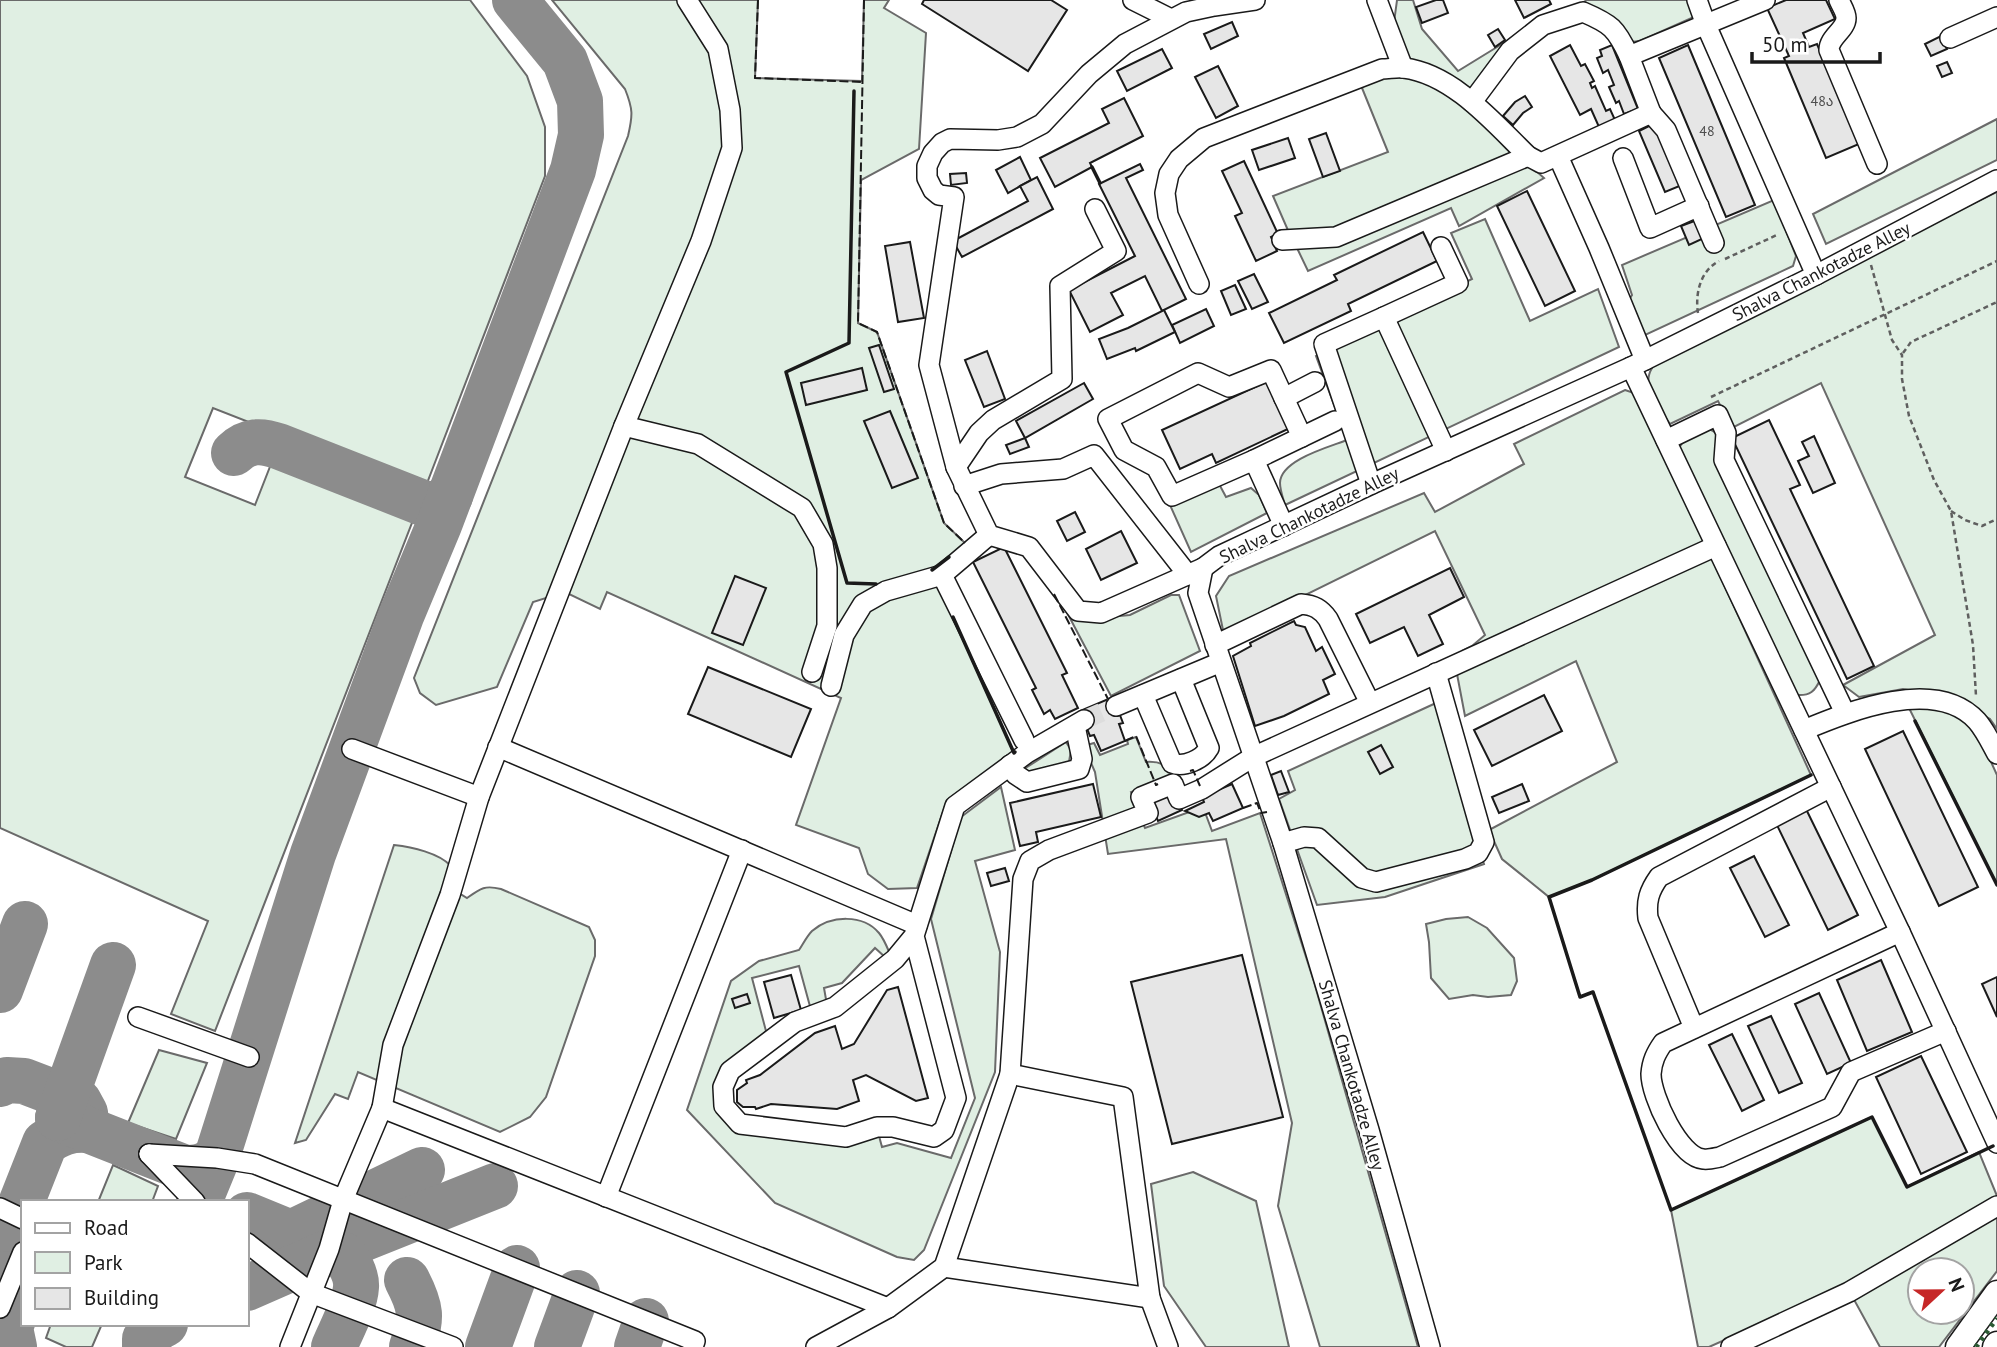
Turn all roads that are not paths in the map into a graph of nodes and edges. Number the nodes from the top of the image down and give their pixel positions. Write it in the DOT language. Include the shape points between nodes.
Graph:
graph roads {
  1 [pos="687,0"];
  2 [pos="1133,0"];
  3 [pos="1255,0"];
  4 [pos="1377,0"];
  5 [pos="1697,0"];
  6 [pos="1765,0"];
  7 [pos="1839,0"];
  8 [pos="1997,17"];
  9 [pos="1171,19"];
  10 [pos="1706,25"];
  11 [pos="1950,38"];
  12 [pos="1629,56"];
  13 [pos="1402,68"];
  14 [pos="1472,102"];
  15 [pos="1651,113"];
  16 [pos="1528,156"];
  17 [pos="1558,156"];
  18 [pos="1623,158"];
  19 [pos="1877,164"];
  20 [pos="1997,180"];
  21 [pos="1699,206"];
  22 [pos="1095,209"];
  23 [pos="1282,240"];
  24 [pos="1714,243"];
  25 [pos="1441,247"];
  26 [pos="1816,275"];
  27 [pos="1199,284"];
  28 [pos="1384,317"];
  29 [pos="1638,363"];
  30 [pos="1315,382"];
  31 [pos="1284,398"];
  32 [pos="1335,421"];
  33 [pos="624,426"];
  34 [pos="1302,437"];
  35 [pos="1666,440"];
  36 [pos="1446,451"];
  37 [pos="1254,460"];
  38 [pos="956,467"];
  39 [pos="1371,484"];
  40 [pos="964,486"];
  41 [pos="1284,526"];
  42 [pos="989,535"];
  43 [pos="1716,546"];
  44 [pos="1196,571"];
  45 [pos="942,575"];
  46 [pos="1218,653"];
  47 [pos="812,671"];
  48 [pos="1436,673"];
  49 [pos="1181,679"];
  50 [pos="831,686"];
  51 [pos="1143,695"];
  52 [pos="1370,703"];
  53 [pos="1116,706"];
  54 [pos="1845,713"];
  55 [pos="1804,730"];
  56 [pos="1024,740"];
  57 [pos="498,747"];
  58 [pos="352,749"];
  59 [pos="1997,754"];
  60 [pos="1253,757"];
  61 [pos="1010,765"];
  62 [pos="1827,778"];
  63 [pos="479,797"];
  64 [pos="1283,843"];
  65 [pos="743,850"];
  66 [pos="915,931"];
  67 [pos="1900,932"];
  68 [pos="138,1017"];
  69 [pos="1694,1028"];
  70 [pos="1946,1031"];
  71 [pos="249,1057"];
  72 [pos="1010,1074"];
  73 [pos="382,1108"];
  74 [pos="1997,1143"];
  75 [pos="606,1197"];
  76 [pos="193,1200"];
  77 [pos="343,1200"];
  78 [pos="1997,1206"];
  79 [pos="0,1208"];
  80 [pos="21,1218"];
  81 [pos="248,1244"];
  82 [pos="21,1257"];
  83 [pos="944,1267"];
  84 [pos="311,1293"];
  85 [pos="1997,1293"];
  86 [pos="1150,1298"];
  87 [pos="0,1308"];
  88 [pos="888,1308"];
  89 [pos="700,1345"];
  90 [pos="290,1347"];
  91 [pos="453,1347"];
  92 [pos="816,1347"];
  93 [pos="1168,1347"];
  94 [pos="1430,1347"];
  95 [pos="1731,1347"];
  96 [pos="1958,1347"];
  1 -- 33 [label="street" via="718,50 732,148 701,241"];
  2 -- 9 [label="street"];
  3 -- 9 [label="street" via="1186,12"];
  4 -- 13 [label="street"];
  5 -- 10 [label="street"];
  6 -- 10 [label="street"];
  7 -- 19 [label="street" via="1846,22 1829,50"];
  8 -- 11 [label="street"];
  9 -- 38 [label="street" via="1125,44 1042,124 999,140 950,139 933,153 927,166 933,190 954,197 929,365"];
  10 -- 12 [label="street"];
  10 -- 26 [label="street"];
  12 -- 14 [label="street" via="1608,23 1583,12 1543,25 1510,51"];
  12 -- 15 [label="street"];
  13 -- 14 [label="street" via="1457,89"];
  13 -- 27 [label="street" via="1382,69 1204,138 1179,159 1169,174 1165,193 1168,215"];
  14 -- 16 [label="street"];
  15 -- 17 [label="street"];
  15 -- 21 [label="street" via="1666,130"];
  16 -- 17 [label="street" via="1541,163"];
  16 -- 23 [label="street" via="1336,237"];
  17 -- 29 [label="street" via="1599,248"];
  18 -- 21 [label="street" via="1650,228"];
  20 -- 26 [label="street, Shalva Chankotadze Alley"];
  21 -- 24 [label="street"];
  22 -- 38 [label="street" via="1116,251 1059,286 1062,379 993,421"];
  25 -- 28 [label="street" via="1458,283"];
  26 -- 29 [label="street, Shalva Chankotadze Alley"];
  28 -- 36 [label="street"];
  28 -- 39 [label="street" via="1324,344"];
  29 -- 35 [label="street"];
  29 -- 36 [label="street, Shalva Chankotadze Alley"];
  30 -- 31 [label="street"];
  31 -- 34 [label="street"];
  31 -- 37 [label="street" via="1271,370 1229,387 1198,373 1108,419 1124,450 1156,467 1172,496"];
  32 -- 34 [label="street"];
  33 -- 47 [label="street" via="698,444 802,508 823,544 827,568 827,626"];
  33 -- 57 [label="street"];
  34 -- 37 [label="street"];
  35 -- 43 [label="street"];
  35 -- 54 [label="street" via="1718,415 1726,433 1724,460"];
  36 -- 39 [label="street, Shalva Chankotadze Alley"];
  37 -- 41 [label="street"];
  38 -- 40 [label="street"];
  39 -- 41 [label="street, Shalva Chankotadze Alley"];
  40 -- 42 [label="street"];
  40 -- 44 [label="street" via="1001,474 1063,469 1094,455"];
  41 -- 44 [label="street, Shalva Chankotadze Alley"];
  42 -- 44 [label="street" via="1029,547 1077,611 1101,613"];
  42 -- 45 [label="street"];
  43 -- 48 [label="street"];
  43 -- 55 [label="street"];
  44 -- 46 [label="street, Shalva Chankotadze Alley" via="1198,593"];
  45 -- 50 [label="street" via="886,591 863,604 844,635"];
  45 -- 56 [label="street"];
  46 -- 49 [label="street"];
  46 -- 52 [label="street" via="1301,604 1312,605 1328,619"];
  46 -- 60 [label="street, Shalva Chankotadze Alley"];
  48 -- 52 [label="street"];
  48 -- 64 [label="street" via="1484,842 1478,853 1376,883 1362,878 1318,838"];
  49 -- 51 [label="street"];
  49 -- 51 [label="street" via="1209,748 1199,758 1172,763"];
  51 -- 53 [label="street"];
  52 -- 60 [label="street"];
  54 -- 55 [label="street"];
  54 -- 59 [label="street" via="1896,699 1941,701 1978,722"];
  55 -- 62 [label="street"];
  57 -- 63 [label="street"];
  57 -- 65 [label="street"];
  58 -- 63 [label="street"];
  60 -- 64 [label="street, Shalva Chankotadze Alley"];
  60 -- 72 [label="street" via="1179,799 1173,785 1141,797 1149,813 1030,861 1023,879"];
  61 -- 61 [label="street" via="1027,753 1079,723 1079,769 1027,782"];
  61 -- 66 [label="street" via="955,806"];
  62 -- 67 [label="street"];
  62 -- 69 [label="street" via="1659,877 1651,887 1648,919"];
  63 -- 73 [label="street" via="450,895 393,1045"];
  64 -- 94 [label="street, Shalva Chankotadze Alley"];
  65 -- 66 [label="street"];
  65 -- 75 [label="street"];
  66 -- 66 [label="street" via="956,1098 944,1130 934,1137 877,1128 846,1137 740,1124 724,1106 723,1087 730,1071 795,1022 835,1007 895,959"];
  67 -- 69 [label="street"];
  67 -- 70 [label="street"];
  68 -- 71 [label="street"];
  69 -- 70 [label="street" via="1663,1043 1654,1056 1651,1076 1669,1127 1685,1150 1702,1160 1720,1157 1832,1107 1851,1072"];
  70 -- 74 [label="street"];
  72 -- 83 [label="street"];
  72 -- 86 [label="street" via="1123,1097"];
  73 -- 75 [label="street"];
  73 -- 77 [label="street"];
  75 -- 88 [label="street"];
  76 -- 77 [label="street" via="149,1154 255,1164"];
  77 -- 84 [label="street"];
  77 -- 89 [label="street"];
  78 -- 95 [label="street" via="1849,1292"];
  79 -- 80 [label="street"];
  81 -- 84 [label="street"];
  82 -- 87 [label="street"];
  83 -- 86 [label="street"];
  83 -- 88 [label="street"];
  84 -- 90 [label="street"];
  84 -- 91 [label="street"];
  85 -- 96 [label="main road"];
  86 -- 93 [label="street"];
  88 -- 92 [label="street"];
}
